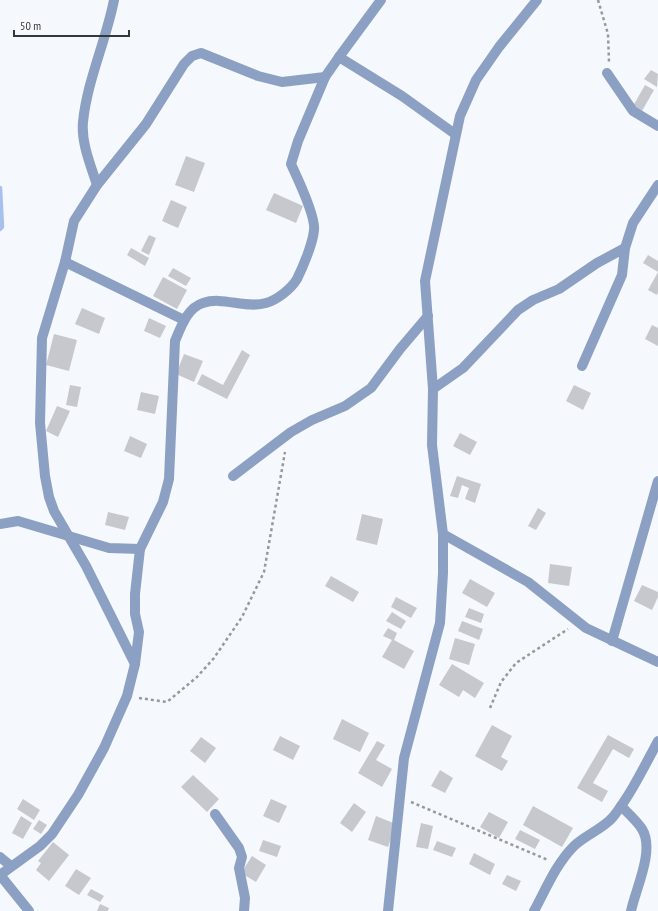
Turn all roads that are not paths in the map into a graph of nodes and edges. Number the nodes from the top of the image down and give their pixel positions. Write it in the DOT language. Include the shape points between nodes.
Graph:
graph roads {
  1 [pos="114,0"];
  2 [pos="381,0"];
  3 [pos="537,0"];
  4 [pos="339,57"];
  5 [pos="607,73"];
  6 [pos="325,77"];
  7 [pos="658,126"];
  8 [pos="455,134"];
  9 [pos="97,185"];
  10 [pos="658,185"];
  11 [pos="625,248"];
  12 [pos="65,262"];
  13 [pos="428,316"];
  14 [pos="184,320"];
  15 [pos="582,366"];
  16 [pos="433,389"];
  17 [pos="234,476"];
  18 [pos="658,481"];
  19 [pos="0,524"];
  20 [pos="66,534"];
  21 [pos="443,534"];
  22 [pos="140,549"];
  23 [pos="612,641"];
  24 [pos="658,662"];
  25 [pos="135,664"];
  26 [pos="658,741"];
  27 [pos="621,806"];
  28 [pos="215,814"];
  29 [pos="0,858"];
  30 [pos="11,866"];
  31 [pos="28,911"];
  32 [pos="244,911"];
  33 [pos="388,911"];
  34 [pos="534,911"];
  35 [pos="631,911"];
  1 -- 9 [label="street" via="83,123 86,148"];
  2 -- 4 [label="street"];
  3 -- 8 [label="street" via="476,80"];
  4 -- 6 [label="street"];
  4 -- 8 [label="street" via="402,96"];
  5 -- 7 [label="street" via="633,111"];
  6 -- 9 [label="street" via="282,82 196,53 184,64 146,124"];
  6 -- 14 [label="street" via="291,164 305,195 314,229 296,280 279,297 266,303 202,303 191,310"];
  8 -- 13 [label="street" via="425,282"];
  9 -- 12 [label="street" via="74,221"];
  10 -- 11 [label="street" via="633,223"];
  11 -- 15 [label="street" via="622,275"];
  11 -- 16 [label="street" via="597,263 559,289 533,300 518,310 463,368"];
  12 -- 14 [label="street"];
  12 -- 20 [label="street" via="42,338 40,423 49,497"];
  13 -- 16 [label="street"];
  13 -- 17 [label="street" via="371,388 345,406 291,432"];
  14 -- 22 [label="street" via="175,341 169,478 162,502"];
  16 -- 21 [label="street" via="432,445"];
  18 -- 23 [label="street"];
  19 -- 20 [label="street" via="18,521"];
  20 -- 22 [label="street" via="109,548"];
  20 -- 25 [label="street" via="86,566"];
  21 -- 23 [label="street" via="528,582 579,622"];
  21 -- 33 [label="street" via="440,623 404,758"];
  22 -- 25 [label="street" via="135,594 135,614 139,632"];
  23 -- 24 [label="street"];
  25 -- 30 [label="street" via="127,696 104,748 78,795 52,834 40,846"];
  26 -- 27 [label="street"];
  27 -- 34 [label="street" via="612,819 575,845 559,865"];
  27 -- 35 [label="street" via="643,829 647,843 645,864"];
  28 -- 32 [label="street" via="239,848 242,857 239,868"];
  29 -- 30 [label="street"];
  30 -- 31 [label="street" via="0,875"];
}
